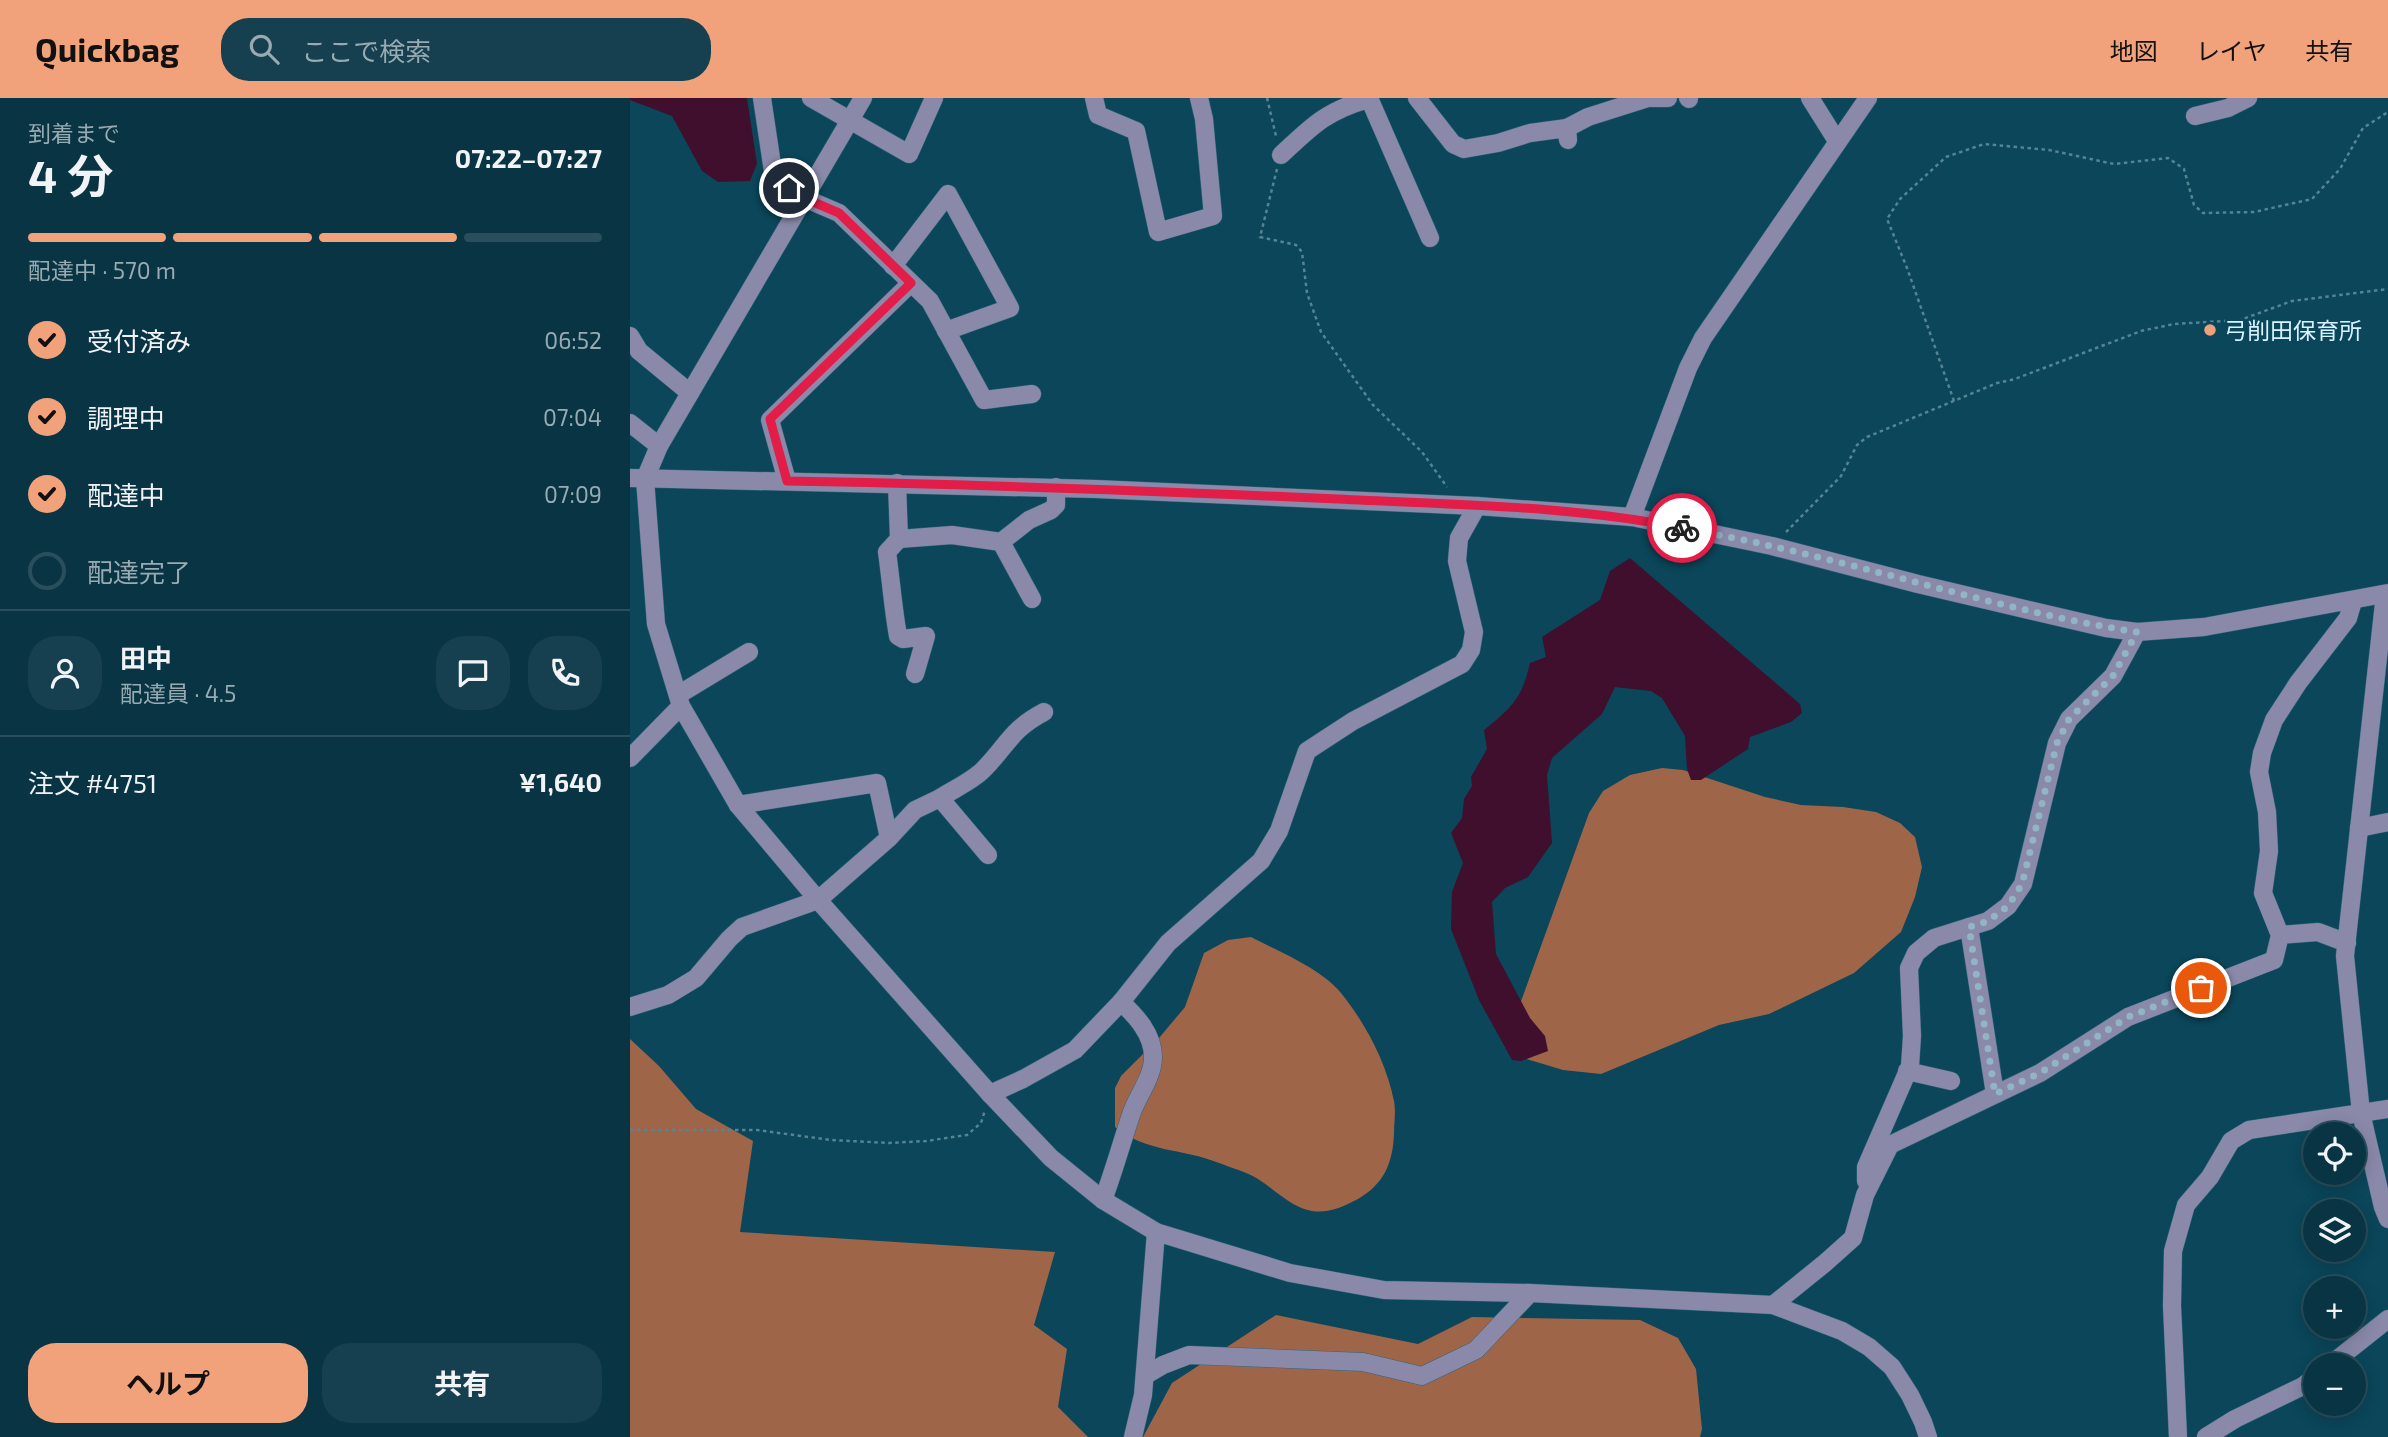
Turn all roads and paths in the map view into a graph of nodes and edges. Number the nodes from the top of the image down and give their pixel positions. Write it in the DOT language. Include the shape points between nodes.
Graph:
graph roads {
  1 [pos="762,98"];
  2 [pos="811,98"];
  3 [pos="863,98"];
  4 [pos="934,98"];
  5 [pos="1094,98"];
  6 [pos="1199,98"];
  7 [pos="1267,98"];
  8 [pos="1368,98"];
  9 [pos="1417,98"];
  10 [pos="1650,98"];
  11 [pos="1668,98"];
  12 [pos="1810,98"];
  13 [pos="1868,98"];
  14 [pos="2248,98"];
  15 [pos="2388,112"];
  16 [pos="2195,116"];
  17 [pos="850,120"];
  18 [pos="1838,141"];
  19 [pos="1281,155"];
  20 [pos="804,198"];
  21 [pos="1430,238"];
  22 [pos="893,266"];
  23 [pos="911,283"];
  24 [pos="2388,289"];
  25 [pos="946,331"];
  26 [pos="630,336"];
  27 [pos="690,393"];
  28 [pos="1032,394"];
  29 [pos="1954,401"];
  30 [pos="630,423"];
  31 [pos="659,446"];
  32 [pos="638,478"];
  33 [pos="787,481"];
  34 [pos="897,482"];
  35 [pos="1056,487"];
  36 [pos="1469,505"];
  37 [pos="1632,517"];
  38 [pos="899,539"];
  39 [pos="1001,542"];
  40 [pos="1772,546"];
  41 [pos="2386,593"];
  42 [pos="1032,599"];
  43 [pos="2353,601"];
  44 [pos="2137,632"];
  45 [pos="749,652"];
  46 [pos="915,674"];
  47 [pos="680,701"];
  48 [pos="1044,712"];
  49 [pos="630,758"];
  50 [pos="940,798"];
  51 [pos="738,805"];
  52 [pos="2388,822"];
  53 [pos="2359,828"];
  54 [pos="889,838"];
  55 [pos="988,855"];
  56 [pos="818,900"];
  57 [pos="1969,927"];
  58 [pos="2280,935"];
  59 [pos="2347,943"];
  60 [pos="1121,1002"];
  61 [pos="630,1007"];
  62 [pos="1907,1071"];
  63 [pos="1951,1081"];
  64 [pos="990,1094"];
  65 [pos="1995,1094"];
  66 [pos="2388,1109"];
  67 [pos="2361,1113"];
  68 [pos="630,1130"];
  69 [pos="1865,1195"];
  70 [pos="1103,1200"];
  71 [pos="2388,1219"];
  72 [pos="1156,1232"];
  73 [pos="1530,1293"];
  74 [pos="1773,1305"];
  75 [pos="2388,1319"];
  76 [pos="2345,1353"];
  77 [pos="1146,1376"];
  78 [pos="2303,1386"];
  79 [pos="1133,1437"];
  80 [pos="1928,1437"];
  81 [pos="2178,1437"];
  82 [pos="2206,1437"];
  1 -- 20 [label="street" via="774,178"];
  2 -- 17 [label="street"];
  3 -- 17 [label="street"];
  4 -- 17 [label="street" via="909,154"];
  5 -- 6 [label="street" via="1098,115 1136,131 1158,232 1213,216"];
  7 -- 19 [label="path"];
  8 -- 19 [label="street" via="1342,106 1313,124"];
  8 -- 21 [label="street"];
  9 -- 10 [label="street" via="1454,144 1464,149 1530,133 1567,134 1588,117"];
  10 -- 11 [label="street"];
  12 -- 18 [label="street"];
  13 -- 18 [label="street"];
  14 -- 16 [label="street"];
  15 -- 29 [label="path" via="2363,128 2340,169 2312,199 2253,212 2203,213 2194,205 2184,169 2168,158 2114,164 2049,150 1984,144 1946,157 1900,199 1887,219"];
  17 -- 20 [label="street"];
  18 -- 37 [label="street" via="1703,338"];
  19 -- 36 [label="path" via="1260,237 1296,245 1321,332 1373,405"];
  20 -- 22 [label="street" via="839,213"];
  20 -- 27 [label="street"];
  22 -- 23 [label="street"];
  22 -- 25 [label="street" via="948,194 1010,308"];
  23 -- 25 [label="street" via="930,301"];
  23 -- 33 [label="street" via="770,419"];
  24 -- 29 [label="path" via="2292,302 2240,320 2141,331"];
  25 -- 28 [label="street" via="984,400"];
  26 -- 27 [label="street" via="639,351"];
  27 -- 31 [label="street"];
  29 -- 40 [label="path" via="1867,437 1857,445 1841,476"];
  30 -- 31 [label="street"];
  31 -- 32 [label="street"];
  32 -- 33 [label="street"];
  32 -- 47 [label="street" via="656,624"];
  33 -- 34 [label="street"];
  34 -- 35 [label="street"];
  34 -- 38 [label="street"];
  35 -- 36 [label="street"];
  35 -- 39 [label="street" via="1056,505 1051,510"];
  36 -- 37 [label="street"];
  36 -- 60 [label="street" via="1457,561 1474,632 1471,650 1462,664 1353,721 1307,751 1279,831 1261,861 1168,943"];
  37 -- 40 [label="street"];
  38 -- 39 [label="street" via="952,535"];
  38 -- 46 [label="street" via="887,552 890,594 898,636 926,636"];
  39 -- 42 [label="street"];
  40 -- 44 [label="street" via="1918,584"];
  41 -- 43 [label="street"];
  41 -- 53 [label="street"];
  43 -- 44 [label="street" via="2204,627"];
  43 -- 58 [label="street" via="2348,618 2274,720 2262,752 2259,772 2269,851 2263,893"];
  44 -- 57 [label="street" via="2113,676 2069,719 2057,743 2022,884 2008,906 1988,921"];
  45 -- 47 [label="street"];
  47 -- 49 [label="street"];
  47 -- 51 [label="street"];
  48 -- 50 [label="street" via="1013,732 982,771"];
  50 -- 54 [label="street" via="915,810"];
  50 -- 55 [label="street"];
  51 -- 54 [label="street" via="877,783"];
  51 -- 56 [label="street"];
  52 -- 53 [label="street"];
  53 -- 59 [label="street"];
  54 -- 56 [label="street"];
  56 -- 61 [label="street" via="742,928 696,978 668,995"];
  56 -- 64 [label="street"];
  57 -- 62 [label="street" via="1934,938 1916,953 1909,968 1912,1036"];
  57 -- 65 [label="street"];
  58 -- 59 [label="street" via="2318,932"];
  58 -- 65 [label="street" via="2274,960 2128,1017 2040,1073"];
  59 -- 67 [label="street"];
  60 -- 64 [label="street" via="1075,1050"];
  60 -- 70 [label="street" via="1139,1019 1153,1055"];
  62 -- 63 [label="street"];
  62 -- 69 [label="street" via="1866,1167"];
  64 -- 68 [label="path" via="981,1123 967,1135 926,1141 831,1140 757,1129"];
  64 -- 70 [label="street" via="1051,1158"];
  65 -- 69 [label="street" via="1890,1145"];
  66 -- 67 [label="street"];
  67 -- 71 [label="street"];
  67 -- 81 [label="street" via="2249,1129 2231,1141 2210,1177 2186,1205 2173,1251"];
  69 -- 74 [label="street" via="1853,1238"];
  70 -- 72 [label="street"];
  72 -- 73 [label="street" via="1290,1273 1384,1290"];
  72 -- 77 [label="street"];
  73 -- 74 [label="street"];
  73 -- 77 [label="street" via="1476,1350 1422,1376 1363,1362 1189,1355"];
  74 -- 80 [label="street" via="1842,1331 1869,1347 1892,1367"];
  75 -- 76 [label="street"];
  77 -- 79 [label="street"];
  78 -- 82 [label="street"];
}
